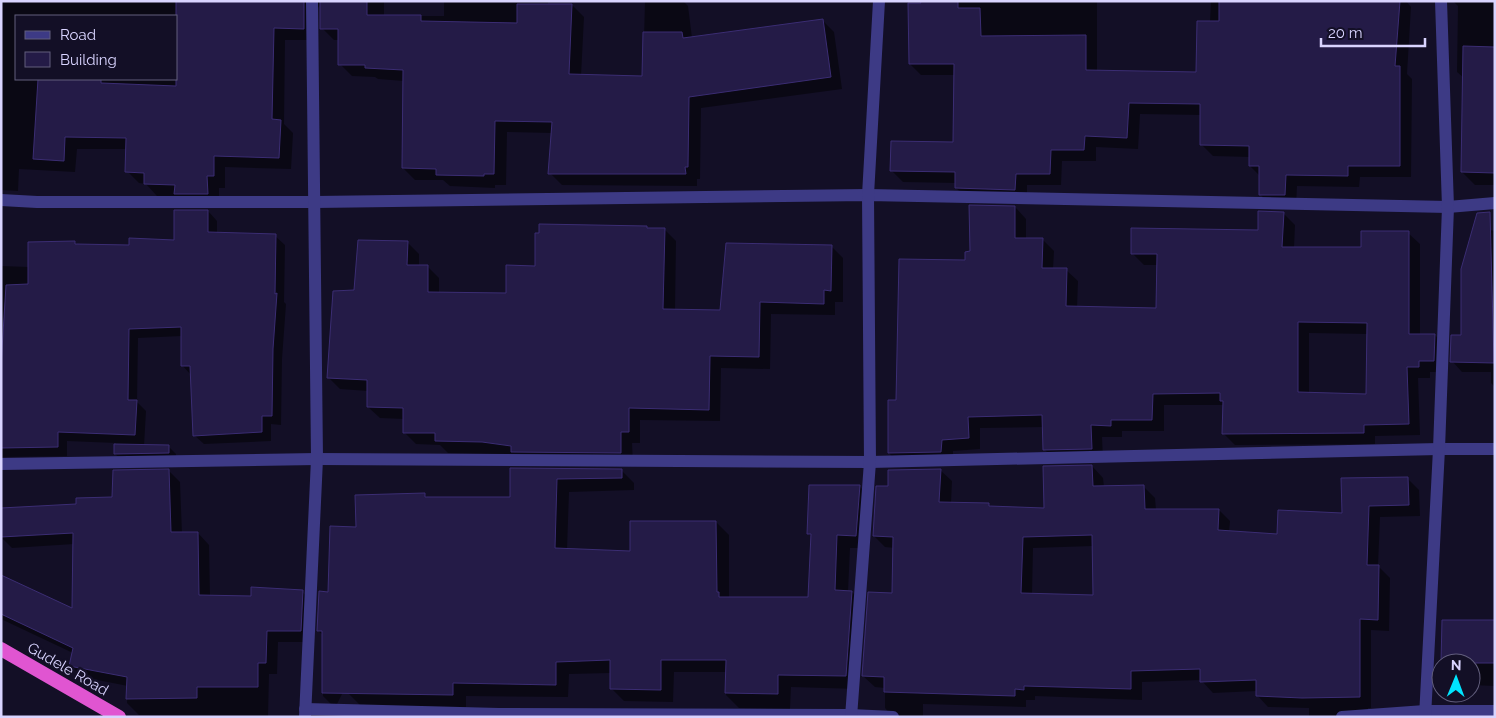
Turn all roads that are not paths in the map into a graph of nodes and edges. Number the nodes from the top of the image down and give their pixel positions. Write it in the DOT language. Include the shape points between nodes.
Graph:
graph roads {
  1 [pos="312,1"];
  2 [pos="879,1"];
  3 [pos="1441,1"];
  4 [pos="868,195"];
  5 [pos="1,200"];
  6 [pos="315,202"];
  7 [pos="1495,203"];
  8 [pos="1448,207"];
  9 [pos="1439,449"];
  10 [pos="1495,450"];
  11 [pos="317,459"];
  12 [pos="870,462"];
  13 [pos="1,464"];
  14 [pos="1,649"];
  15 [pos="1495,711"];
  16 [pos="305,713"];
  17 [pos="1425,714"];
  18 [pos="851,716"];
  19 [pos="119,717"];
  20 [pos="893,717"];
  21 [pos="1342,717"];
  1 -- 6 [label="street"];
  2 -- 4 [label="street"];
  3 -- 8 [label="street"];
  4 -- 6 [label="street"];
  4 -- 8 [label="street"];
  4 -- 12 [label="street"];
  5 -- 6 [label="street"];
  6 -- 11 [label="street"];
  7 -- 8 [label="street"];
  8 -- 9 [label="street"];
  9 -- 10 [label="street"];
  9 -- 12 [label="street"];
  9 -- 17 [label="street"];
  11 -- 12 [label="street"];
  11 -- 13 [label="street"];
  11 -- 16 [label="street"];
  12 -- 18 [label="street"];
  14 -- 19 [label="highway, Gudele Road"];
  15 -- 17 [label="street"];
  16 -- 18 [label="street"];
  17 -- 21 [label="street"];
  18 -- 20 [label="street"];
}
